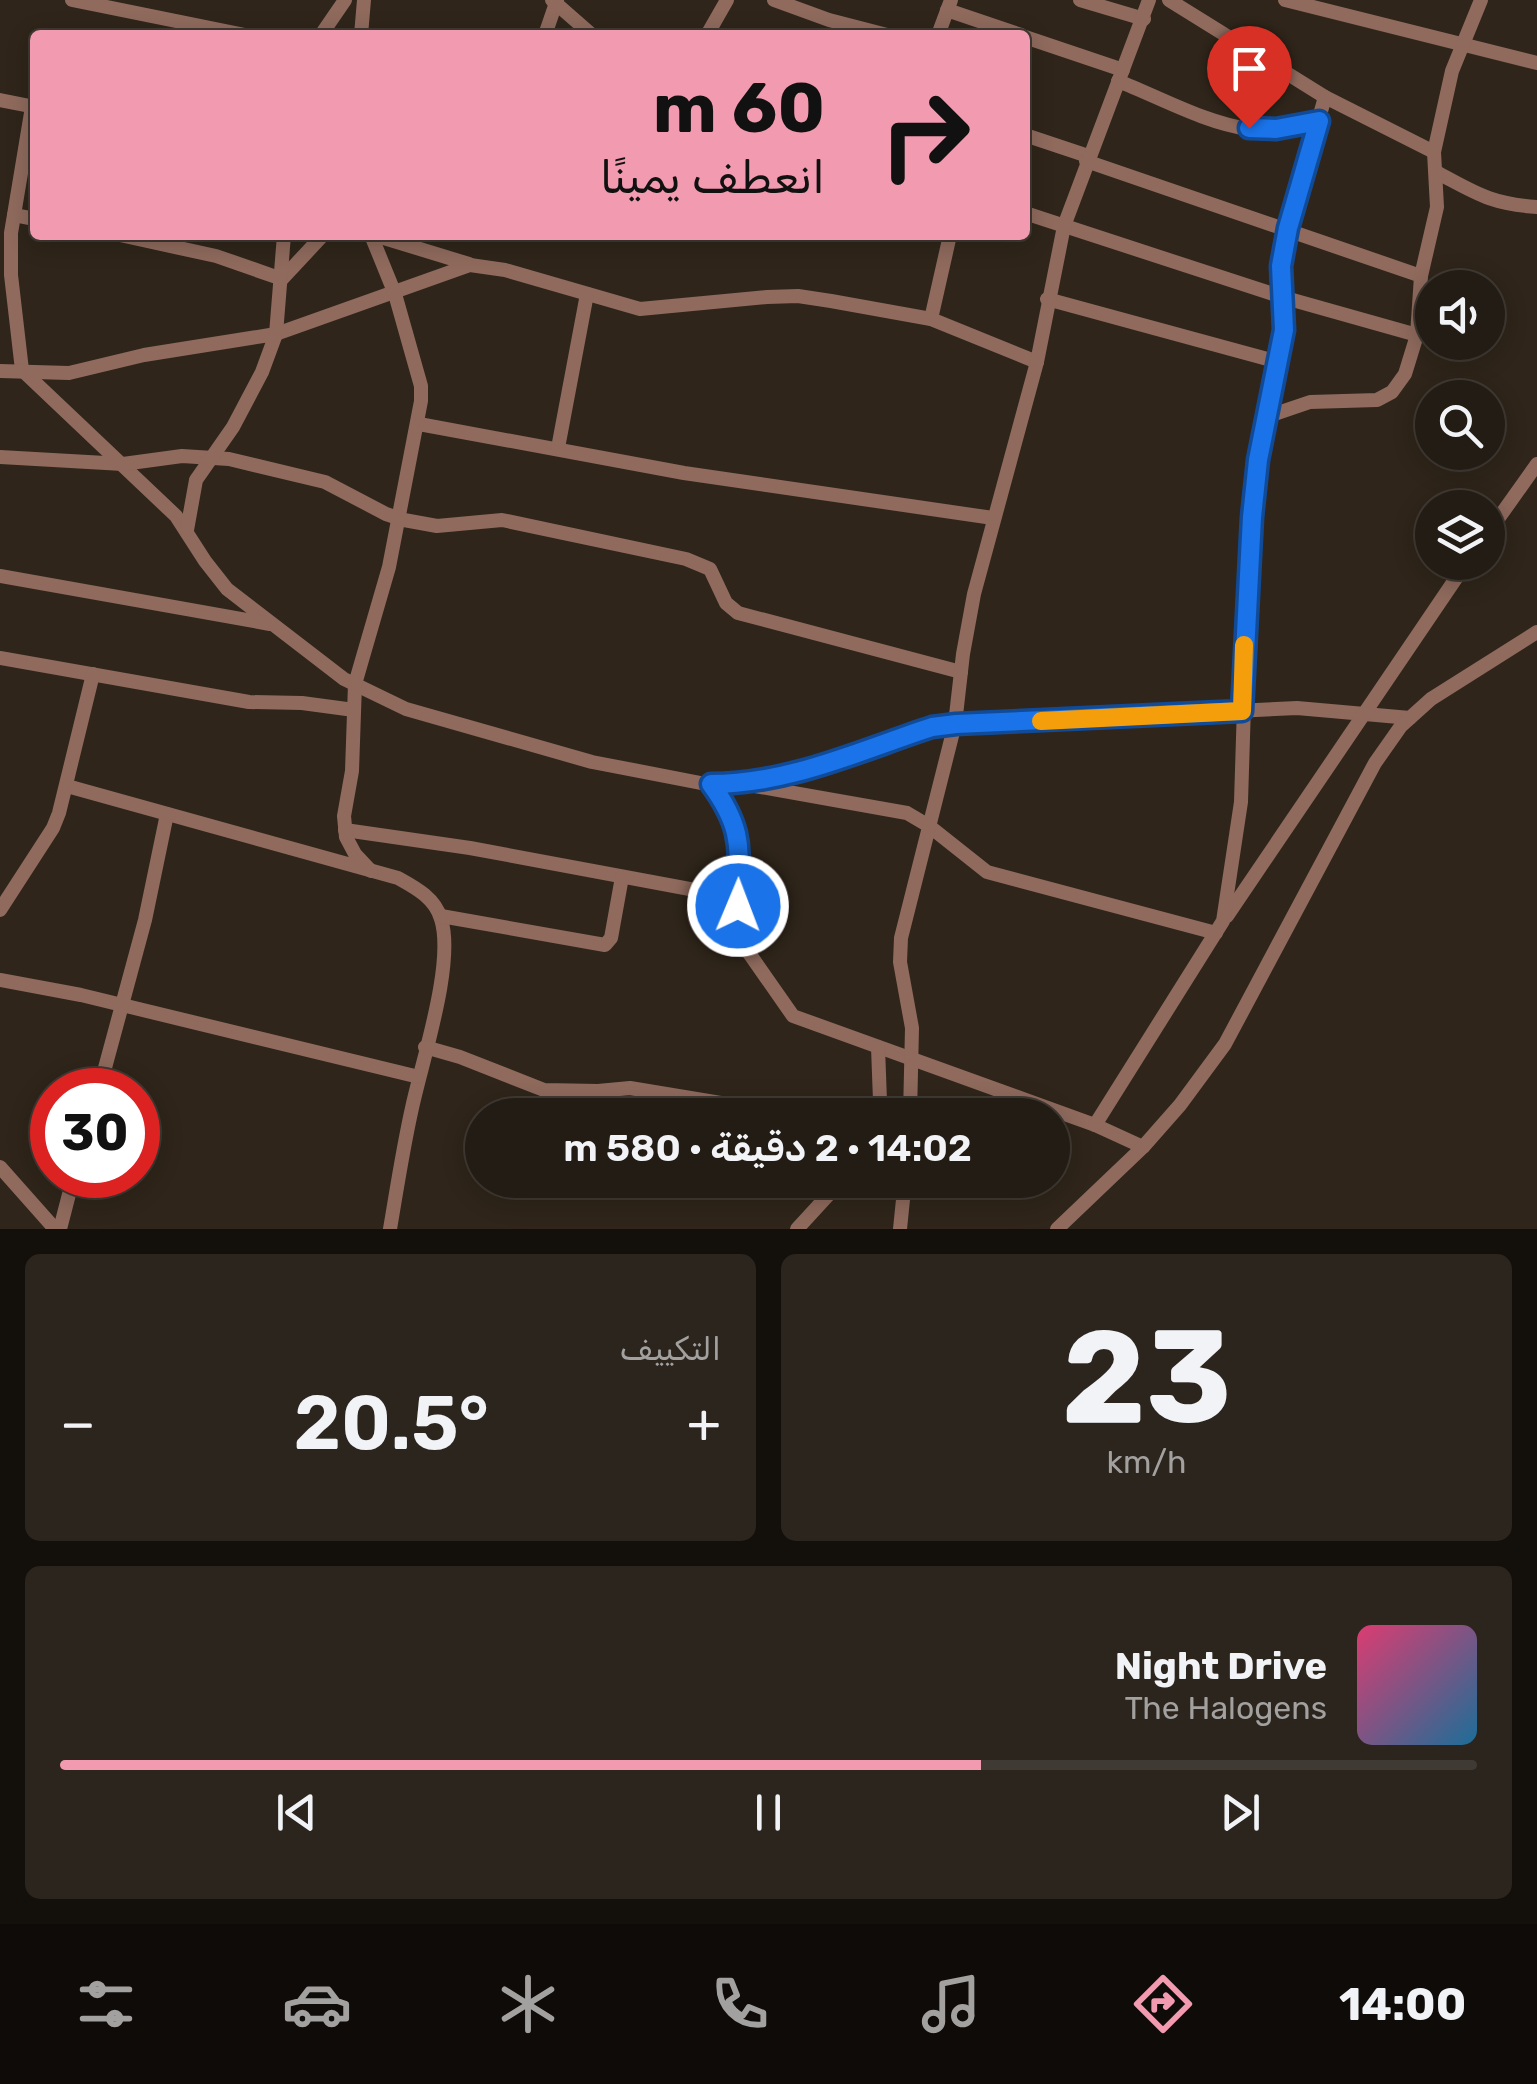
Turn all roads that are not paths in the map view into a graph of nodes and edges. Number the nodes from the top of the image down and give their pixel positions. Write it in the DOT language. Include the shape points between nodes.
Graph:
graph roads {
  1 [pos="72,0"];
  2 [pos="345,0"];
  3 [pos="364,0"];
  4 [pos="727,0"];
  5 [pos="774,0"];
  6 [pos="1080,0"];
  7 [pos="1149,0"];
  8 [pos="1169,0"];
  9 [pos="1286,0"];
  10 [pos="1481,0"];
  11 [pos="555,1"];
  12 [pos="949,5"];
  13 [pos="1330,5"];
  14 [pos="1144,19"];
  15 [pos="221,30"];
  16 [pos="324,30"];
  17 [pos="361,30"];
  18 [pos="546,30"];
  19 [pos="587,30"];
  20 [pos="710,30"];
  21 [pos="867,30"];
  22 [pos="940,30"];
  23 [pos="1009,30"];
  24 [pos="1030,39"];
  25 [pos="1461,43"];
  26 [pos="1537,63"];
  27 [pos="1120,75"];
  28 [pos="1326,97"];
  29 [pos="0,100"];
  30 [pos="30,106"];
  31 [pos="1319,121"];
  32 [pos="30,124"];
  33 [pos="1030,137"];
  34 [pos="1434,152"];
  35 [pos="1087,158"];
  36 [pos="1436,172"];
  37 [pos="1537,207"];
  38 [pos="14,215"];
  39 [pos="1030,216"];
  40 [pos="30,218"];
  41 [pos="1064,226"];
  42 [pos="1288,231"];
  43 [pos="6,233"];
  44 [pos="143,240"];
  45 [pos="284,240"];
  46 [pos="319,240"];
  47 [pos="375,240"];
  48 [pos="389,240"];
  49 [pos="949,240"];
  50 [pos="470,265"];
  51 [pos="1421,270"];
  52 [pos="1415,274"];
  53 [pos="282,279"];
  54 [pos="395,294"];
  55 [pos="587,294"];
  56 [pos="1282,297"];
  57 [pos="1048,299"];
  58 [pos="931,319"];
  59 [pos="276,334"];
  60 [pos="1415,335"];
  61 [pos="1415,339"];
  62 [pos="1036,362"];
  63 [pos="1278,362"];
  64 [pos="22,370"];
  65 [pos="0,371"];
  66 [pos="1270,416"];
  67 [pos="418,424"];
  68 [pos="558,448"];
  69 [pos="0,457"];
  70 [pos="211,457"];
  71 [pos="123,464"];
  72 [pos="1537,464"];
  73 [pos="1505,508"];
  74 [pos="399,518"];
  75 [pos="993,518"];
  76 [pos="187,530"];
  77 [pos="0,576"];
  78 [pos="1455,580"];
  79 [pos="273,624"];
  80 [pos="1537,632"];
  81 [pos="0,658"];
  82 [pos="960,672"];
  83 [pos="93,674"];
  84 [pos="354,684"];
  85 [pos="354,710"];
  86 [pos="1242,711"];
  87 [pos="1364,713"];
  88 [pos="1410,718"];
  89 [pos="956,724"];
  90 [pos="711,784"];
  91 [pos="744,784"];
  92 [pos="67,786"];
  93 [pos="166,814"];
  94 [pos="930,826"];
  95 [pos="345,830"];
  96 [pos="372,871"];
  97 [pos="622,877"];
  98 [pos="738,898"];
  99 [pos="0,910"];
  100 [pos="441,916"];
  101 [pos="1219,927"];
  102 [pos="0,980"];
  103 [pos="123,1005"];
  104 [pos="425,1047"];
  105 [pos="878,1047"];
  106 [pos="912,1059"];
  107 [pos="105,1068"];
  108 [pos="419,1077"];
  109 [pos="691,1098"];
  110 [pos="880,1098"];
  111 [pos="911,1098"];
  112 [pos="1095,1125"];
  113 [pos="1143,1147"];
  114 [pos="0,1167"];
  115 [pos="67,1198"];
  116 [pos="825,1198"];
  117 [pos="903,1198"];
  118 [pos="57,1229"];
  119 [pos="390,1229"];
  120 [pos="797,1229"];
  121 [pos="900,1229"];
  122 [pos="1057,1229"];
  1 -- 15 [label="street"];
  2 -- 16 [label="street"];
  3 -- 17 [label="street"];
  4 -- 20 [label="street"];
  5 -- 21 [label="street"];
  6 -- 14 [label="street"];
  7 -- 14 [label="street"];
  8 -- 28 [label="street"];
  9 -- 13 [label="street"];
  10 -- 25 [label="street"];
  11 -- 18 [label="street"];
  11 -- 19 [label="street"];
  12 -- 22 [label="street"];
  12 -- 23 [label="street"];
  13 -- 25 [label="street"];
  14 -- 27 [label="street"];
  24 -- 27 [label="street"];
  25 -- 26 [label="street"];
  25 -- 34 [label="street"];
  27 -- 31 [label="street" via="1222,122 1276,129"];
  27 -- 35 [label="street"];
  28 -- 31 [label="street"];
  28 -- 34 [label="street"];
  29 -- 30 [label="street"];
  31 -- 42 [label="street"];
  32 -- 38 [label="street"];
  33 -- 35 [label="street"];
  34 -- 36 [label="street"];
  35 -- 41 [label="street"];
  35 -- 42 [label="street"];
  36 -- 37 [label="street" via="1480,197"];
  36 -- 51 [label="street" via="1436,207"];
  38 -- 40 [label="street"];
  38 -- 43 [label="street"];
  39 -- 41 [label="street"];
  41 -- 56 [label="street"];
  41 -- 57 [label="street"];
  42 -- 52 [label="street"];
  42 -- 56 [label="street"];
  43 -- 64 [label="street"];
  44 -- 53 [label="street"];
  45 -- 53 [label="street"];
  46 -- 53 [label="street"];
  47 -- 54 [label="street"];
  48 -- 50 [label="street"];
  49 -- 58 [label="street"];
  50 -- 54 [label="street"];
  50 -- 55 [label="street"];
  53 -- 59 [label="street"];
  54 -- 59 [label="street"];
  54 -- 67 [label="street" via="421,386"];
  55 -- 58 [label="street" via="640,310 798,296"];
  55 -- 68 [label="street"];
  56 -- 60 [label="street"];
  56 -- 63 [label="street"];
  57 -- 62 [label="street"];
  57 -- 63 [label="street"];
  58 -- 62 [label="street"];
  59 -- 64 [label="street" via="69,373"];
  59 -- 70 [label="street" via="246,403"];
  61 -- 66 [label="street" via="1392,392 1377,400 1310,402"];
  62 -- 75 [label="street"];
  63 -- 66 [label="street"];
  64 -- 65 [label="street"];
  64 -- 71 [label="street"];
  66 -- 86 [label="street" via="1249,545"];
  67 -- 68 [label="street"];
  67 -- 74 [label="street"];
  68 -- 75 [label="street" via="736,482"];
  69 -- 71 [label="street"];
  70 -- 71 [label="street"];
  70 -- 74 [label="street" via="326,482"];
  70 -- 76 [label="street" via="196,480"];
  71 -- 76 [label="street"];
  72 -- 73 [label="street"];
  74 -- 82 [label="street" via="437,526 502,520 686,559 710,569 738,614"];
  74 -- 84 [label="street"];
  75 -- 82 [label="street"];
  76 -- 79 [label="street" via="216,577"];
  77 -- 79 [label="street"];
  78 -- 87 [label="street"];
  79 -- 84 [label="street"];
  80 -- 88 [label="street"];
  81 -- 83 [label="street"];
  82 -- 89 [label="street"];
  83 -- 85 [label="street" via="250,702"];
  83 -- 92 [label="street"];
  84 -- 85 [label="street"];
  84 -- 90 [label="street" via="459,726 592,762"];
  85 -- 95 [label="street"];
  86 -- 87 [label="street"];
  86 -- 89 [label="street"];
  86 -- 101 [label="street" via="1242,802"];
  87 -- 88 [label="street"];
  87 -- 101 [label="street"];
  88 -- 113 [label="street" via="1374,763 1225,1044"];
  89 -- 91 [label="street"];
  89 -- 94 [label="street"];
  90 -- 91 [label="street"];
  90 -- 98 [label="street" via="739,837"];
  91 -- 94 [label="street" via="888,808"];
  92 -- 93 [label="street"];
  92 -- 99 [label="street" via="53,828"];
  93 -- 96 [label="street"];
  93 -- 103 [label="street"];
  94 -- 101 [label="street" via="986,872"];
  94 -- 106 [label="street" via="901,938"];
  95 -- 96 [label="street" via="354,854"];
  95 -- 97 [label="street"];
  96 -- 100 [label="street" via="418,888"];
  97 -- 98 [label="street"];
  97 -- 100 [label="street" via="606,944"];
  98 -- 105 [label="street" via="742,943 786,1009 804,1022"];
  100 -- 104 [label="street" via="440,982"];
  101 -- 112 [label="street"];
  102 -- 103 [label="street"];
  103 -- 107 [label="street"];
  103 -- 108 [label="street"];
  104 -- 108 [label="street"];
  104 -- 109 [label="street" via="544,1090 630,1088"];
  105 -- 106 [label="street"];
  105 -- 110 [label="street"];
  106 -- 111 [label="street"];
  106 -- 112 [label="street"];
  108 -- 119 [label="street"];
  112 -- 113 [label="street"];
  113 -- 122 [label="street"];
  114 -- 118 [label="street"];
  115 -- 118 [label="street"];
  116 -- 120 [label="street"];
  117 -- 121 [label="street"];
}
